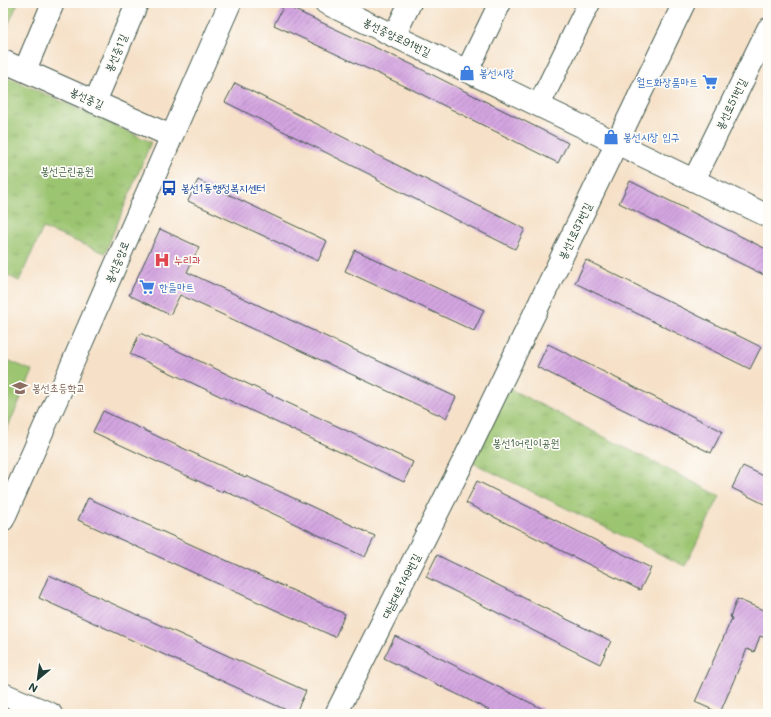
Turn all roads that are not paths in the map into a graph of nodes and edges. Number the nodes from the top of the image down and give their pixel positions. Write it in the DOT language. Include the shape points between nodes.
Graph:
graph roads {
  1 [pos="54,3"];
  2 [pos="137,3"];
  3 [pos="230,3"];
  4 [pos="326,3"];
  5 [pos="410,3"];
  6 [pos="500,3"];
  7 [pos="589,3"];
  8 [pos="684,3"];
  9 [pos="768,29"];
  10 [pos="394,36"];
  11 [pos="3,61"];
  12 [pos="25,70"];
  13 [pos="467,71"];
  14 [pos="95,102"];
  15 [pos="539,105"];
  16 [pos="172,136"];
  17 [pos="617,143"];
  18 [pos="694,180"];
  19 [pos="767,214"];
  20 [pos="465,458"];
  21 [pos="3,520"];
  22 [pos="3,694"];
  23 [pos="48,713"];
  24 [pos="336,714"];
  1 -- 12 [label="street"];
  2 -- 14 [label="street, 봉선중1길"];
  3 -- 16 [label="street, 봉선중앙로"];
  4 -- 10 [label="street, 봉선중앙로91번길"];
  5 -- 10 [label="street"];
  6 -- 13 [label="street"];
  7 -- 15 [label="street"];
  8 -- 17 [label="street, 봉선1로37번길"];
  9 -- 18 [label="street, 봉선로51번길"];
  10 -- 13 [label="street, 봉선중앙로91번길"];
  11 -- 12 [label="street, 봉선중길"];
  12 -- 14 [label="street, 봉선중길"];
  13 -- 15 [label="street, 봉선중앙로91번길"];
  14 -- 16 [label="street, 봉선중길"];
  15 -- 17 [label="street, 봉선중앙로91번길"];
  16 -- 21 [label="street, 봉선중앙로"];
  17 -- 18 [label="street"];
  17 -- 20 [label="street, 봉선1로37번길"];
  18 -- 19 [label="street"];
  20 -- 24 [label="street, 대남대로149번길"];
  22 -- 23 [label="street"];
}
